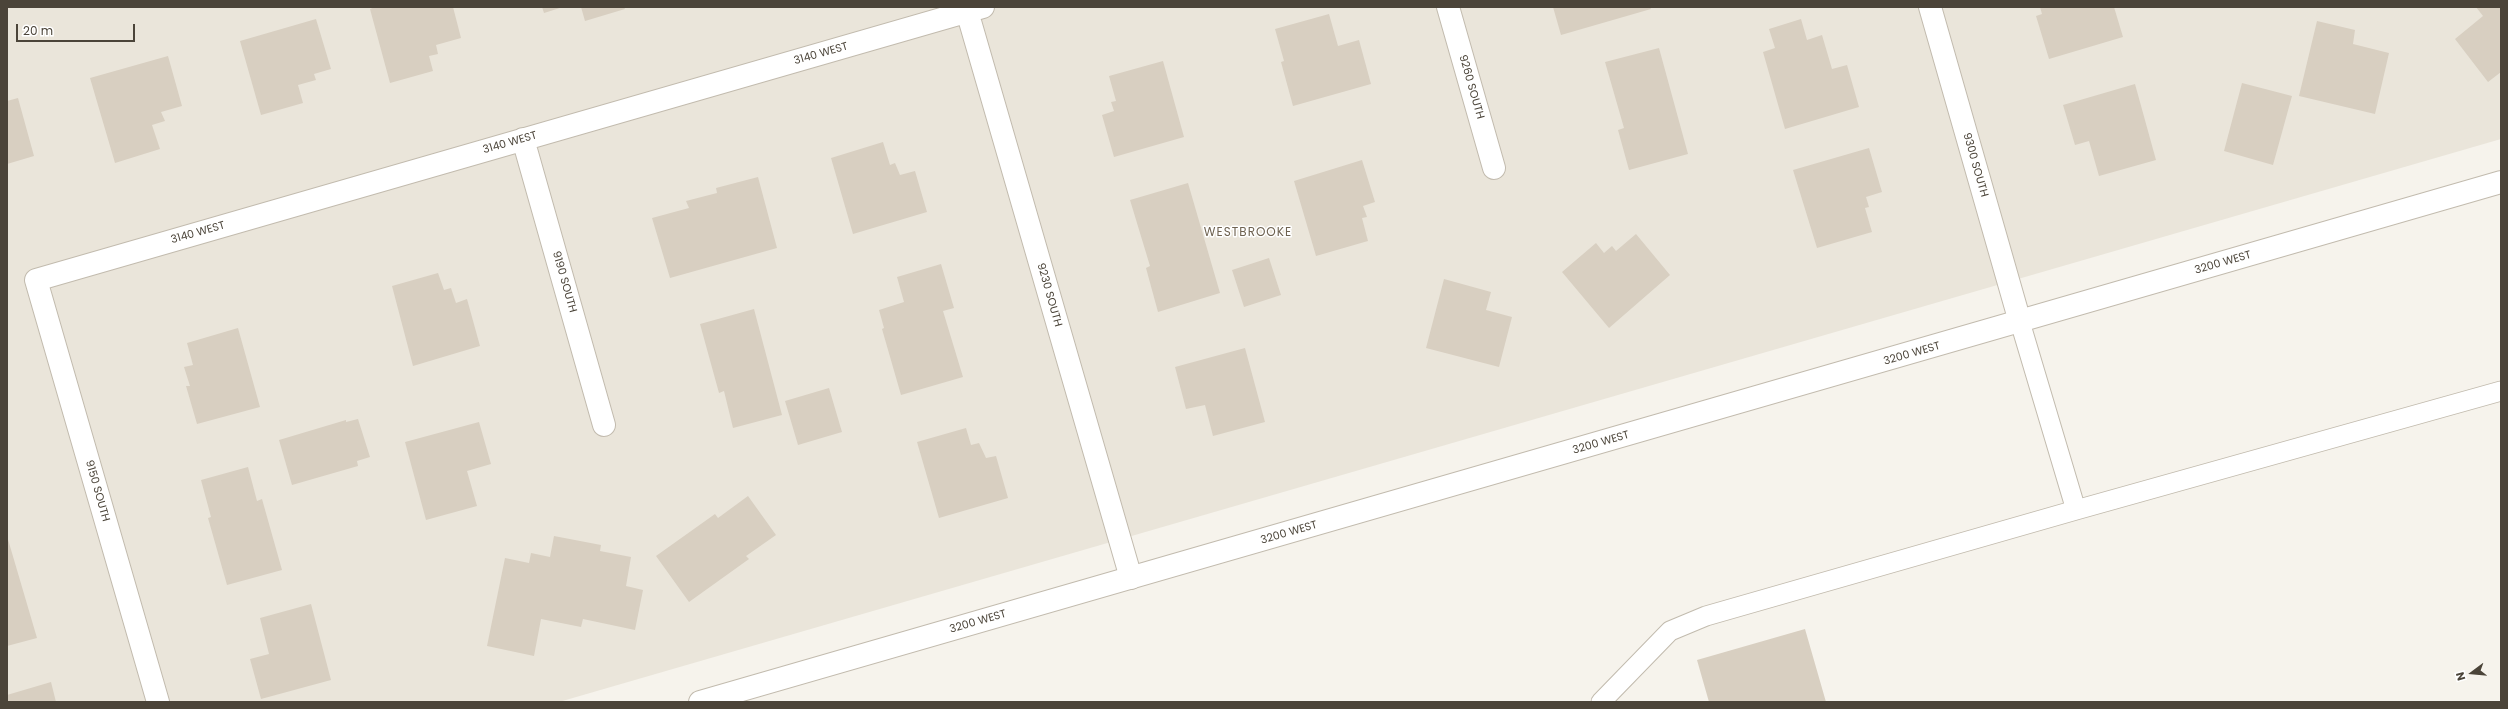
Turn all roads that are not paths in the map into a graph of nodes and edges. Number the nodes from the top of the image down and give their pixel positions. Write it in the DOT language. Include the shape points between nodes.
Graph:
graph roads {
  1 [pos="1448,7"];
  2 [pos="1930,7"];
  3 [pos="975,9"];
  4 [pos="523,139"];
  5 [pos="1494,168"];
  6 [pos="2501,182"];
  7 [pos="36,280"];
  8 [pos="2020,322"];
  9 [pos="2501,391"];
  10 [pos="604,425"];
  11 [pos="2076,510"];
  12 [pos="1131,578"];
  13 [pos="158,702"];
  14 [pos="700,702"];
  15 [pos="1601,702"];
  1 -- 5 [label="street, 9260 SOUTH"];
  2 -- 8 [label="street, 9300 SOUTH"];
  3 -- 4 [label="street, 3140 WEST"];
  3 -- 12 [label="street, 9230 SOUTH"];
  4 -- 7 [label="street, 3140 WEST"];
  4 -- 10 [label="street, 9190 SOUTH"];
  6 -- 8 [label="street, 3200 WEST"];
  7 -- 13 [label="street, 9150 SOUTH"];
  8 -- 11 [label="lane"];
  8 -- 12 [label="street, 3200 WEST"];
  9 -- 11 [label="lane"];
  11 -- 15 [label="lane" via="1706,616 1670,631"];
  12 -- 14 [label="street, 3200 WEST"];
}
